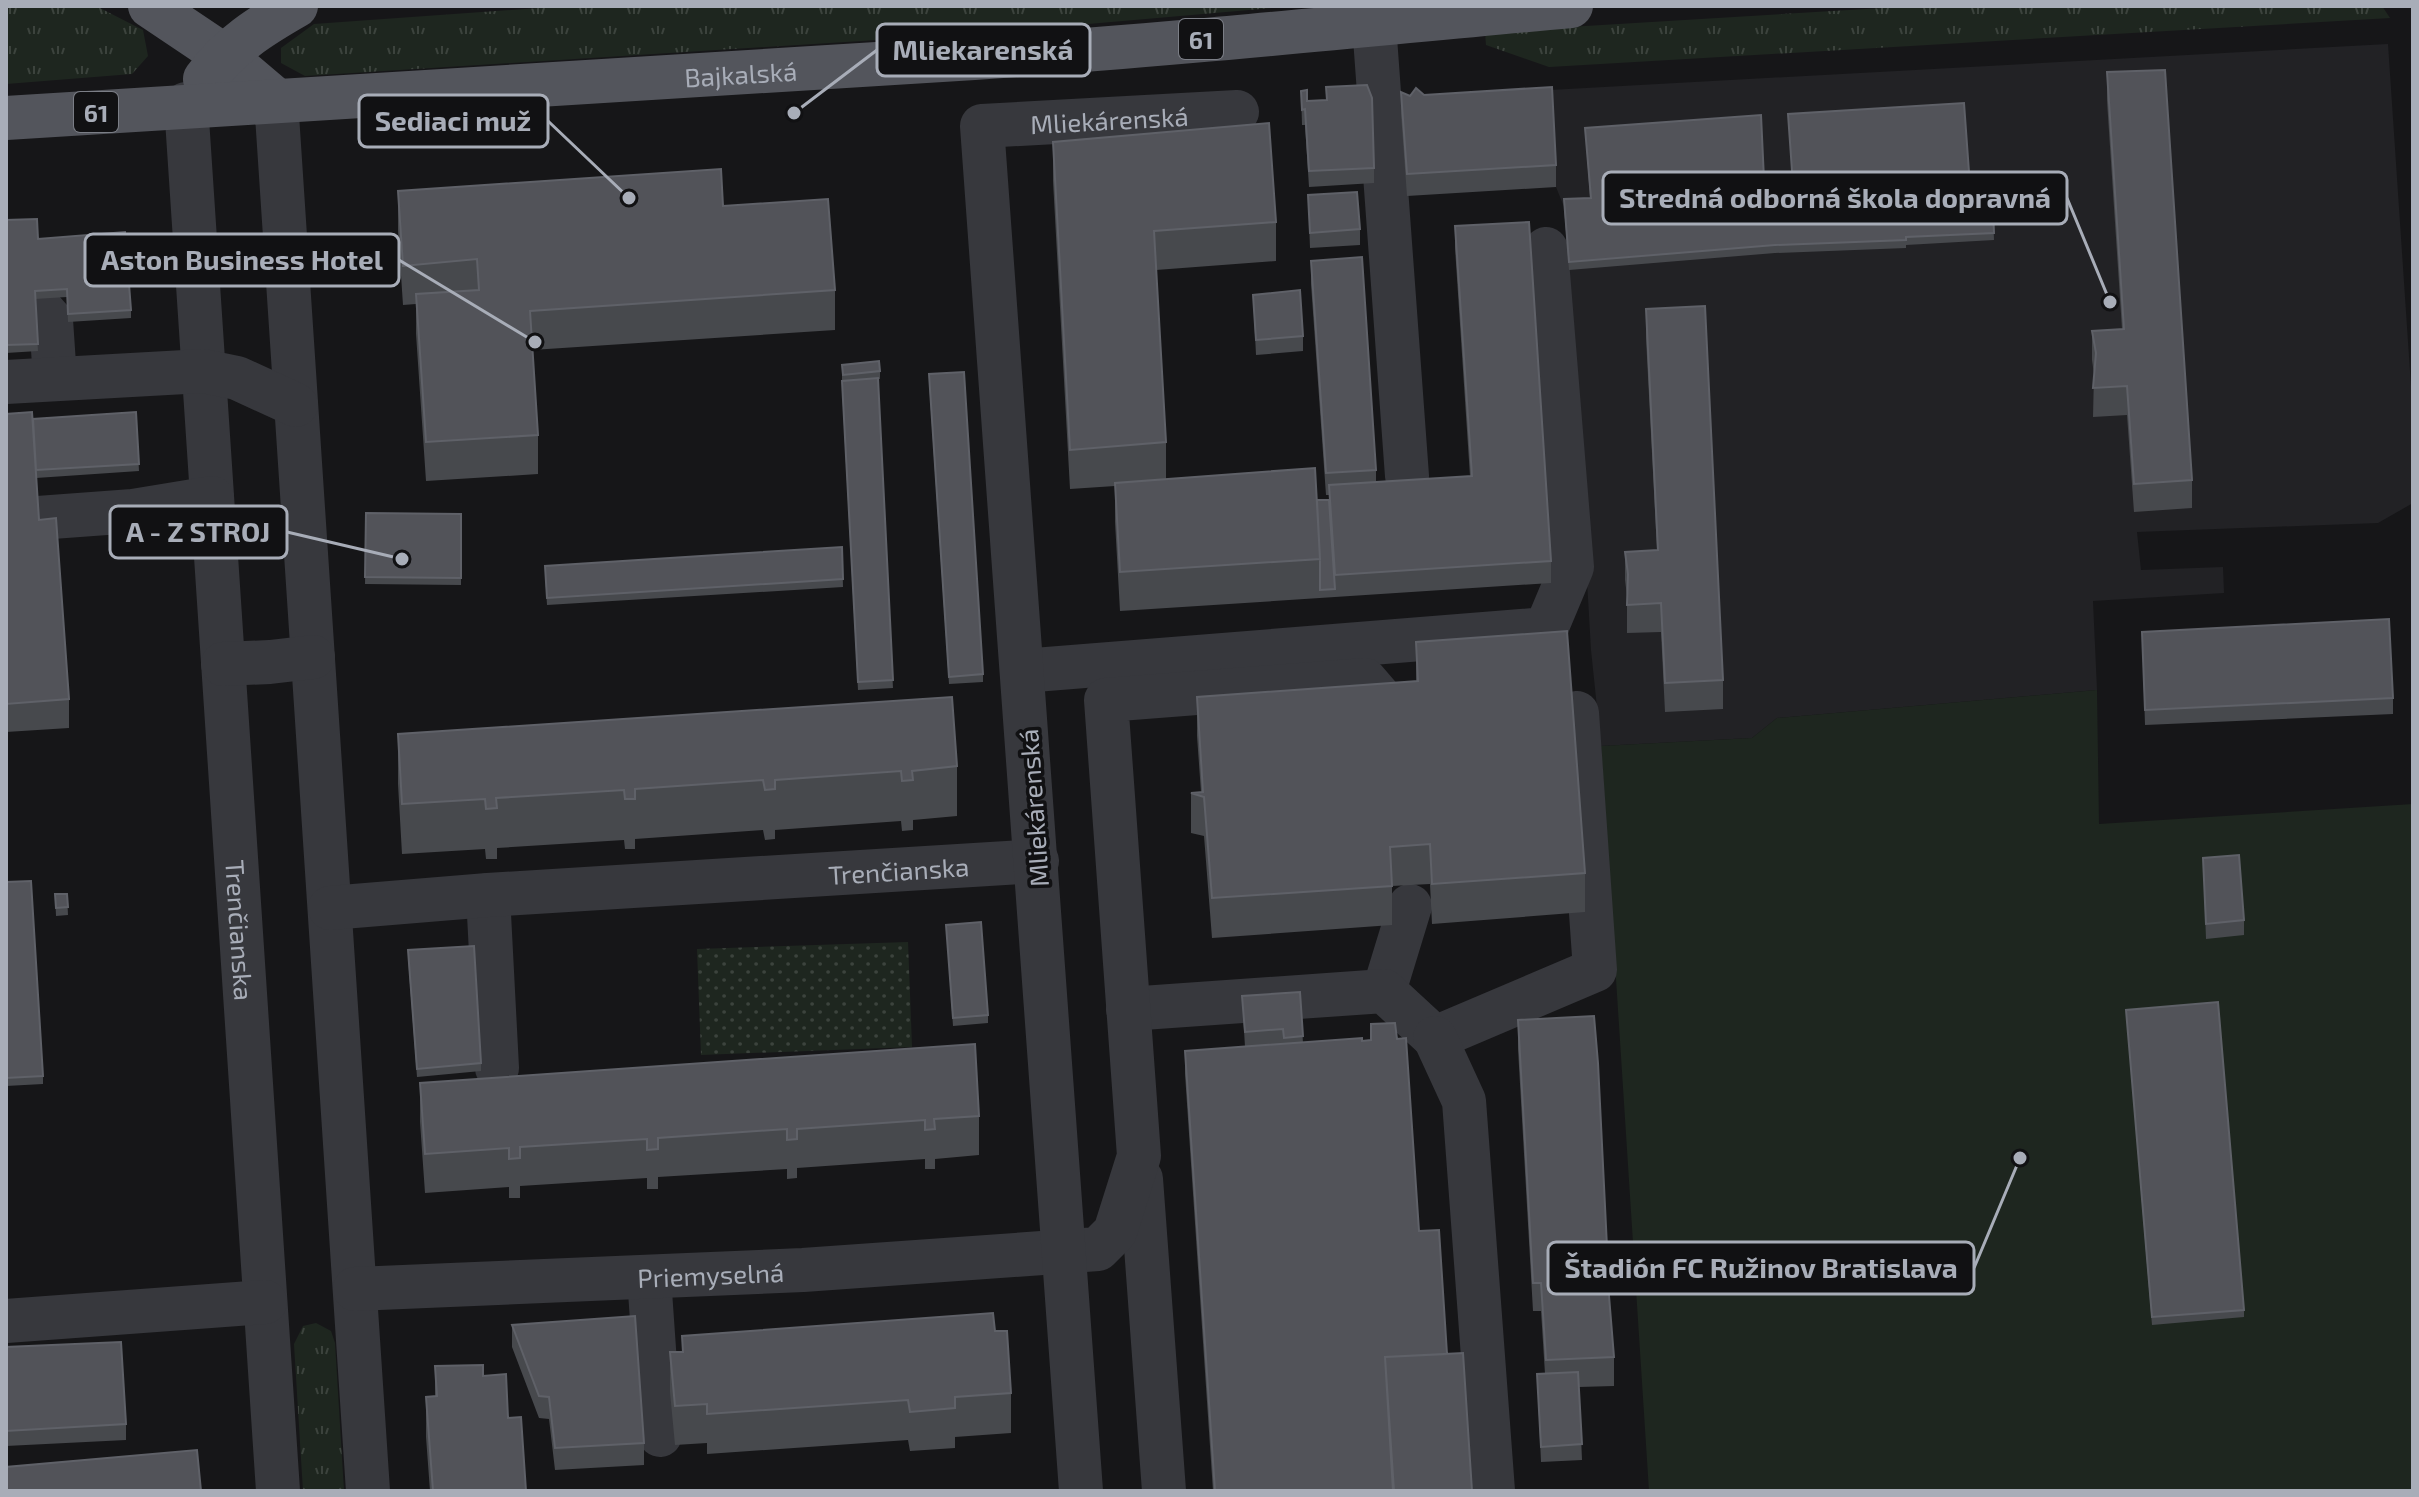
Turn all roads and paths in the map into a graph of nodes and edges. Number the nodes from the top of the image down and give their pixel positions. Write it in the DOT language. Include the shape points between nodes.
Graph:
graph roads {
  1 [pos="150,6"];
  2 [pos="296,6"];
  3 [pos="1571,6"];
  4 [pos="1374,24"];
  5 [pos="223,55"];
  6 [pos="276,100"];
  7 [pos="186,104"];
  8 [pos="1237,112"];
  9 [pos="6,118"];
  10 [pos="1546,249"];
  11 [pos="35,302"];
  12 [pos="203,371"];
  13 [pos="55,379"];
  14 [pos="6,382"];
  15 [pos="296,405"];
  16 [pos="1407,476"];
  17 [pos="212,498"];
  18 [pos="38,518"];
  19 [pos="313,657"];
  20 [pos="223,664"];
  21 [pos="1022,671"];
  22 [pos="1577,713"];
  23 [pos="1396,716"];
  24 [pos="1037,861"];
  25 [pos="488,895"];
  26 [pos="1410,906"];
  27 [pos="330,908"];
  28 [pos="1384,991"];
  29 [pos="1128,1009"];
  30 [pos="1435,1038"];
  31 [pos="497,1068"];
  32 [pos="1139,1156"];
  33 [pos="1066,1251"];
  34 [pos="649,1277"];
  35 [pos="355,1289"];
  36 [pos="265,1302"];
  37 [pos="6,1321"];
  38 [pos="660,1435"];
  39 [pos="278,1491"];
  40 [pos="368,1491"];
  41 [pos="1081,1491"];
  42 [pos="1164,1491"];
  43 [pos="1493,1491"];
  1 -- 5 [label="main road"];
  2 -- 5 [label="main road"];
  3 -- 4 [label="main road, Bajkalská / 61"];
  4 -- 6 [label="main road, Bajkalská / 61" via="979,58"];
  4 -- 16 [label="street"];
  5 -- 6 [label="main road"];
  5 -- 7 [label="main road"];
  6 -- 7 [label="main road, Bajkalská / 61"];
  6 -- 15 [label="street"];
  7 -- 9 [label="main road, Bajkalská / 61"];
  7 -- 12 [label="street, Trenčianska"];
  8 -- 21 [label="street, Mliekárenská" via="980,111"];
  10 -- 21 [label="street" via="1572,567 1546,629"];
  11 -- 13 [label="street" via="51,320"];
  12 -- 13 [label="street"];
  12 -- 15 [label="street" via="237,378"];
  12 -- 17 [label="street, Trenčianska"];
  13 -- 14 [label="street"];
  15 -- 19 [label="street"];
  17 -- 18 [label="street"];
  17 -- 20 [label="street, Trenčianska"];
  19 -- 20 [label="street"];
  19 -- 27 [label="street"];
  20 -- 36 [label="street, Trenčianska"];
  21 -- 24 [label="street, Mliekárenská"];
  22 -- 30 [label="street" via="1595,970"];
  23 -- 29 [label="street" via="1365,680 1106,700"];
  24 -- 25 [label="street, Trenčianska"];
  24 -- 33 [label="street, Mliekárenská"];
  25 -- 27 [label="street, Trenčianska"];
  25 -- 31 [label="street"];
  26 -- 28 [label="street"];
  27 -- 35 [label="street"];
  28 -- 29 [label="street"];
  28 -- 30 [label="street"];
  29 -- 32 [label="street"];
  30 -- 43 [label="street" via="1464,1101"];
  32 -- 33 [label="street, Priemyselná" via="1115,1232 1098,1249"];
  32 -- 42 [label="street"];
  33 -- 34 [label="street, Priemyselná"];
  33 -- 41 [label="street, Mliekárenská"];
  34 -- 35 [label="street, Priemyselná"];
  34 -- 38 [label="street"];
  35 -- 40 [label="street"];
  36 -- 37 [label="street"];
  36 -- 39 [label="street, Trenčianska"];
}
